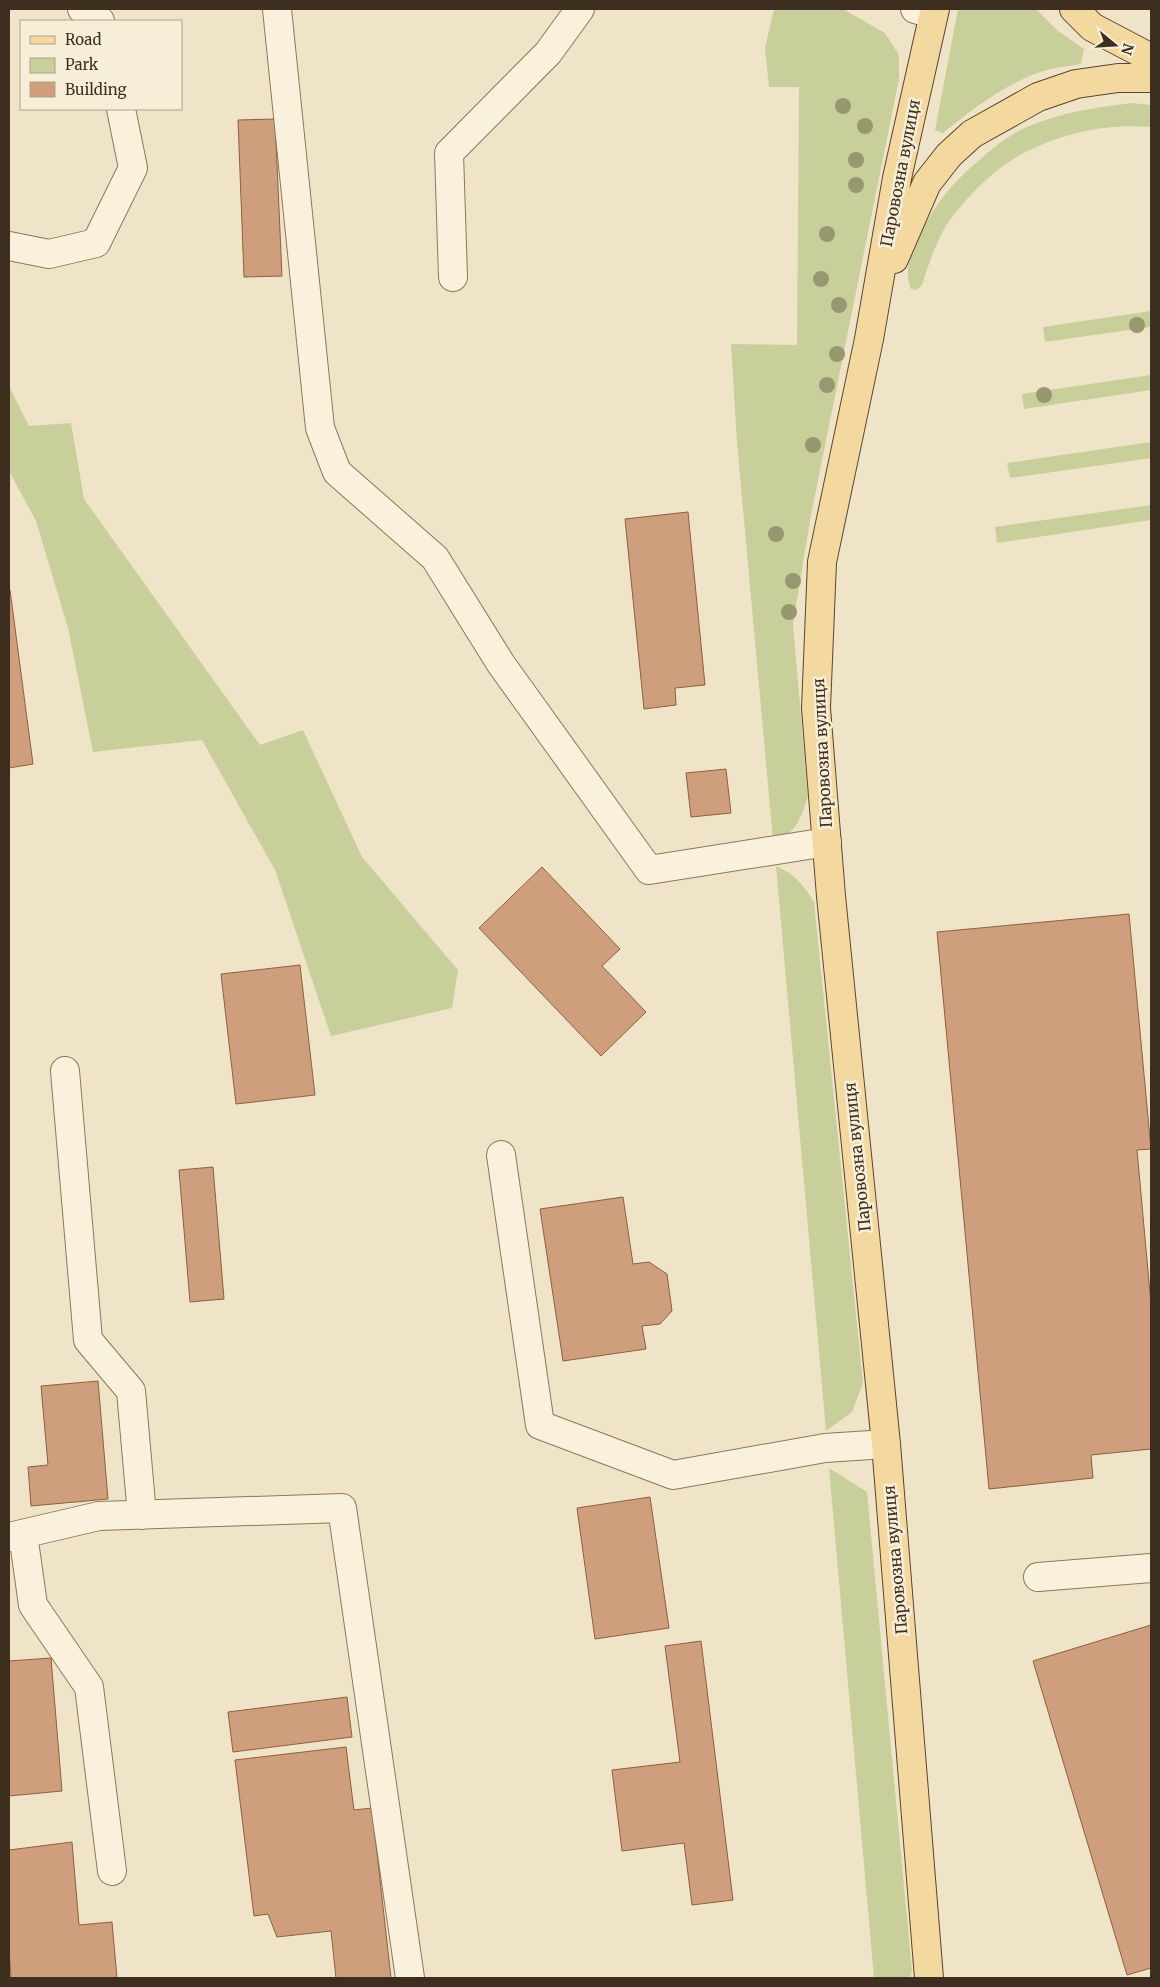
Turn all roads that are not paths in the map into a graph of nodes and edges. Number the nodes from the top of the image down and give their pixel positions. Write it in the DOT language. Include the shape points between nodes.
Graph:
graph roads {
  1 [pos="82,9"];
  2 [pos="278,9"];
  3 [pos="580,9"];
  4 [pos="1074,9"];
  5 [pos="927,10"];
  6 [pos="98,20"];
  7 [pos="1151,58"];
  8 [pos="1151,78"];
  9 [pos="121,110"];
  10 [pos="9,246"];
  11 [pos="453,278"];
  12 [pos="869,339"];
  13 [pos="827,842"];
  14 [pos="65,1071"];
  15 [pos="502,1155"];
  16 [pos="886,1444"];
  17 [pos="142,1515"];
  18 [pos="16,1536"];
  19 [pos="1151,1568"];
  20 [pos="1038,1577"];
  21 [pos="112,1871"];
  22 [pos="410,1978"];
  23 [pos="929,1978"];
  1 -- 6 [label="street"];
  2 -- 13 [label="street" via="320,428 337,472 435,558 501,664 649,870"];
  3 -- 11 [label="street" via="548,53 449,153"];
  4 -- 7 [label="main road" via="1092,26"];
  5 -- 12 [label="main road, Паровозна вулиця"];
  8 -- 12 [label="main road, Паровозна вулиця" via="1118,78 1076,84 1038,97 966,139 927,183 898,247"];
  9 -- 10 [label="street" via="133,168 96,243 49,254"];
  12 -- 13 [label="main road, Паровозна вулиця" via="822,562 816,708"];
  13 -- 16 [label="main road, Паровозна вулиця"];
  14 -- 17 [label="street" via="88,1340 131,1391"];
  15 -- 16 [label="street" via="540,1425 673,1475 825,1448"];
  16 -- 23 [label="main road, Паровозна вулиця"];
  17 -- 18 [label="street" via="99,1516"];
  17 -- 22 [label="street" via="342,1508"];
  18 -- 21 [label="street" via="33,1605 89,1687"];
  19 -- 20 [label="street"];
}
